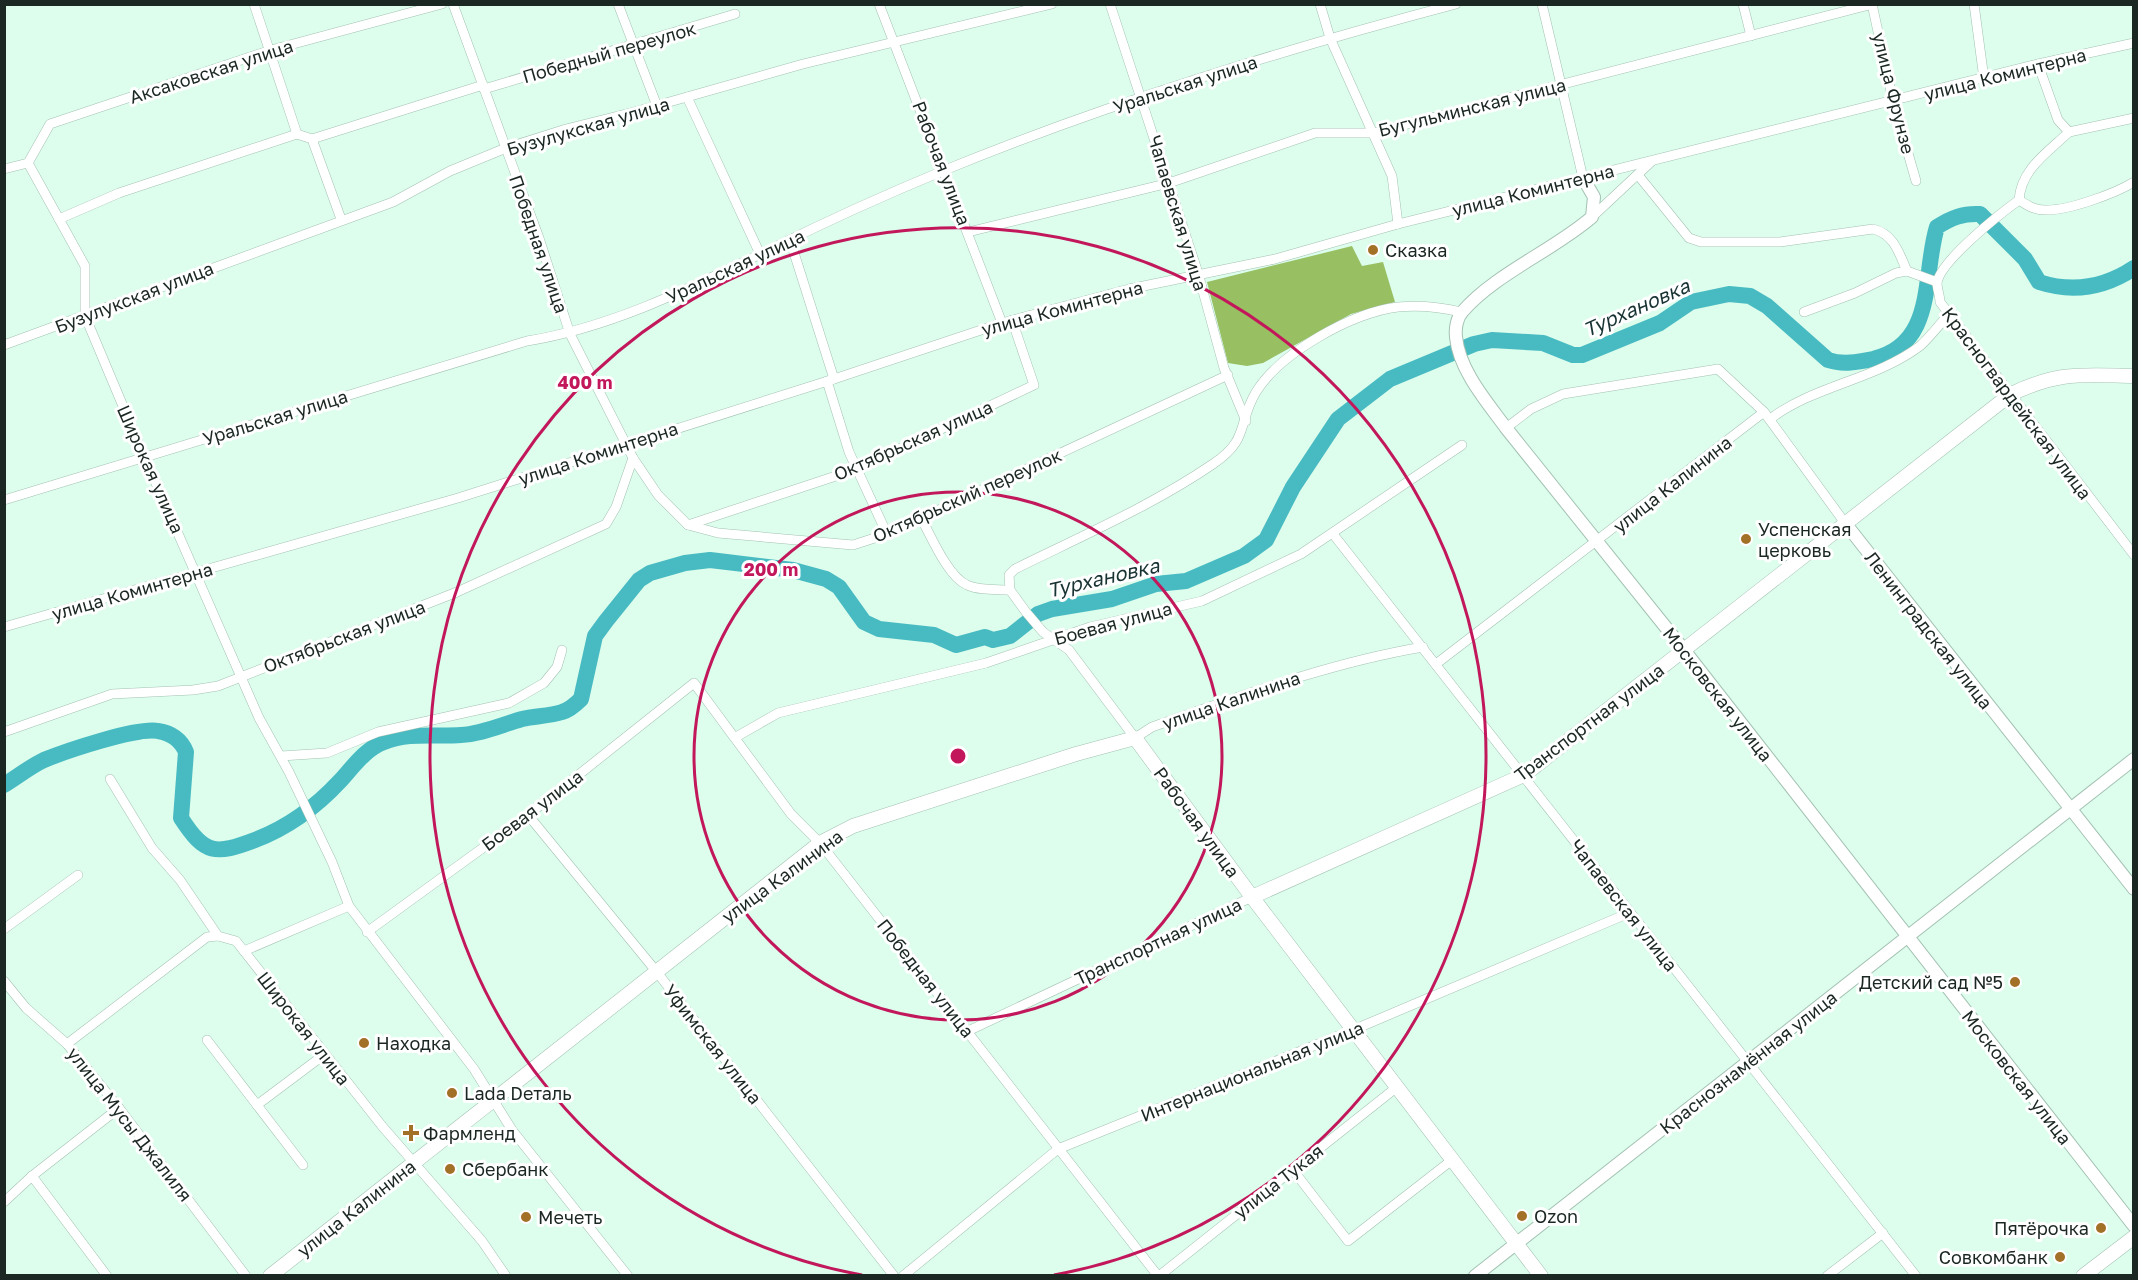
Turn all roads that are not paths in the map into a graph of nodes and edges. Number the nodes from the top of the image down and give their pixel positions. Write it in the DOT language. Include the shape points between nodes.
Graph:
graph roads {
  1 [pos="254,4"];
  2 [pos="442,4"];
  3 [pos="453,4"];
  4 [pos="618,4"];
  5 [pos="879,4"];
  6 [pos="1052,4"];
  7 [pos="1110,4"];
  8 [pos="1320,4"];
  9 [pos="1456,4"];
  10 [pos="1542,4"];
  11 [pos="1743,4"];
  12 [pos="1974,4"];
  13 [pos="1873,5"];
  14 [pos="735,14"];
  15 [pos="1751,36"];
  16 [pos="1330,38"];
  17 [pos="895,42"];
  18 [pos="2133,43"];
  19 [pos="634,46"];
  20 [pos="271,50"];
  21 [pos="2038,64"];
  22 [pos="1984,79"];
  23 [pos="1560,84"];
  24 [pos="483,87"];
  25 [pos="687,97"];
  26 [pos="1143,97"];
  27 [pos="1893,101"];
  28 [pos="657,106"];
  29 [pos="2133,118"];
  30 [pos="2069,132"];
  31 [pos="1373,133"];
  32 [pos="297,134"];
  33 [pos="312,139"];
  34 [pos="506,148"];
  35 [pos="1652,161"];
  36 [pos="28,163"];
  37 [pos="4,169"];
  38 [pos="945,170"];
  39 [pos="1638,175"];
  40 [pos="1583,178"];
  41 [pos="1916,182"];
  42 [pos="2133,182"];
  43 [pos="1169,183"];
  44 [pos="2019,200"];
  45 [pos="1592,217"];
  46 [pos="59,219"];
  47 [pos="341,219"];
  48 [pos="1398,224"];
  49 [pos="968,232"];
  50 [pos="789,240"];
  51 [pos="760,254"];
  52 [pos="1907,271"];
  53 [pos="1198,273"];
  54 [pos="1937,282"];
  55 [pos="1461,312"];
  56 [pos="1804,312"];
  57 [pos="1948,315"];
  58 [pos="86,316"];
  59 [pos="1007,322"];
  60 [pos="570,334"];
  61 [pos="4,345"];
  62 [pos="1227,375"];
  63 [pos="2133,376"];
  64 [pos="830,380"];
  65 [pos="1034,385"];
  66 [pos="2011,394"];
  67 [pos="1767,416"];
  68 [pos="1246,421"];
  69 [pos="1506,428"];
  70 [pos="627,444"];
  71 [pos="1462,445"];
  72 [pos="144,456"];
  73 [pos="633,458"];
  74 [pos="857,469"];
  75 [pos="4,500"];
  76 [pos="921,518"];
  77 [pos="1845,523"];
  78 [pos="688,525"];
  79 [pos="887,534"];
  80 [pos="1333,534"];
  81 [pos="1597,541"];
  82 [pos="2133,555"];
  83 [pos="196,572"];
  84 [pos="1010,590"];
  85 [pos="4,627"];
  86 [pos="1052,638"];
  87 [pos="1423,647"];
  88 [pos="562,650"];
  89 [pos="1683,650"];
  90 [pos="1436,664"];
  91 [pos="241,676"];
  92 [pos="694,683"];
  93 [pos="4,732"];
  94 [pos="736,737"];
  95 [pos="1135,738"];
  96 [pos="281,756"];
  97 [pos="2133,759"];
  98 [pos="1524,775"];
  99 [pos="110,780"];
  100 [pos="2070,808"];
  101 [pos="528,814"];
  102 [pos="820,843"];
  103 [pos="78,875"];
  104 [pos="2133,889"];
  105 [pos="1252,897"];
  106 [pos="349,906"];
  107 [pos="1629,913"];
  108 [pos="4,929"];
  109 [pos="367,932"];
  110 [pos="218,936"];
  111 [pos="1907,937"];
  112 [pos="244,951"];
  113 [pos="656,971"];
  114 [pos="4,981"];
  115 [pos="1353,1030"];
  116 [pos="968,1031"];
  117 [pos="207,1040"];
  118 [pos="67,1044"];
  119 [pos="325,1054"];
  120 [pos="1749,1063"];
  121 [pos="1397,1087"];
  122 [pos="495,1099"];
  123 [pos="257,1106"];
  124 [pos="120,1108"];
  125 [pos="1058,1149"];
  126 [pos="1452,1160"];
  127 [pos="412,1163"];
  128 [pos="303,1165"];
  129 [pos="1293,1170"];
  130 [pos="32,1176"];
  131 [pos="4,1202"];
  132 [pos="2133,1226"];
  133 [pos="1883,1233"];
  134 [pos="2133,1237"];
  135 [pos="1515,1242"];
  136 [pos="107,1275"];
  137 [pos="246,1275"];
  138 [pos="270,1275"];
  139 [pos="506,1275"];
  140 [pos="628,1275"];
  141 [pos="894,1275"];
  142 [pos="903,1275"];
  143 [pos="1158,1275"];
  144 [pos="1475,1275"];
  145 [pos="1541,1275"];
  146 [pos="1827,1275"];
  147 [pos="1916,1275"];
  148 [pos="2083,1275"];
  1 -- 20 [label="street"];
  2 -- 20 [label="street, Аксаковская улица"];
  3 -- 24 [label="street, Победная улица"];
  4 -- 19 [label="street"];
  5 -- 17 [label="street, Рабочая улица"];
  6 -- 17 [label="street, Бузулукская улица"];
  7 -- 26 [label="street, Чапаевская улица"];
  8 -- 16 [label="street"];
  9 -- 16 [label="street, Уральская улица"];
  10 -- 23 [label="street"];
  11 -- 15 [label="street"];
  12 -- 22 [label="street"];
  13 -- 15 [label="street, Бугульминская улица"];
  13 -- 27 [label="street, улица Фрунзе"];
  14 -- 19 [label="street, Победный переулок"];
  15 -- 23 [label="street, Бугульминская улица"];
  16 -- 26 [label="street, Уральская улица"];
  16 -- 31 [label="street"];
  17 -- 25 [label="street, Бузулукская улица"];
  17 -- 38 [label="street, Рабочая улица"];
  18 -- 21 [label="street, улица Коминтерна"];
  19 -- 24 [label="street, Победный переулок"];
  19 -- 28 [label="street"];
  20 -- 32 [label="street"];
  20 -- 36 [label="street, Аксаковская улица" via="50,124"];
  21 -- 22 [label="street, улица Коминтерна"];
  21 -- 30 [label="street" via="2058,120"];
  22 -- 27 [label="street, улица Коминтерна"];
  23 -- 31 [label="street, Бугульминская улица"];
  23 -- 40 [label="street"];
  24 -- 33 [label="street, Победный переулок"];
  24 -- 34 [label="street, Победная улица"];
  25 -- 28 [label="street, Бузулукская улица"];
  25 -- 51 [label="street"];
  26 -- 38 [label="street, Уральская улица"];
  26 -- 43 [label="street, Чапаевская улица"];
  27 -- 35 [label="street, улица Коминтерна"];
  27 -- 41 [label="street, улица Фрунзе"];
  28 -- 34 [label="street, Бузулукская улица"];
  29 -- 30 [label="street"];
  30 -- 44 [label="street" via="2026,173 2020,184"];
  31 -- 43 [label="street, Бугульминская улица" via="1315,133"];
  31 -- 48 [label="street" via="1392,176"];
  32 -- 33 [label="street"];
  32 -- 46 [label="street" via="119,193"];
  33 -- 47 [label="street"];
  34 -- 47 [label="street, Бузулукская улица" via="450,171 393,202"];
  34 -- 60 [label="street, Победная улица"];
  35 -- 39 [label="street"];
  35 -- 40 [label="street, улица Коминтерна"];
  36 -- 37 [label="street"];
  36 -- 46 [label="street, Широкая улица"];
  38 -- 49 [label="street, Рабочая улица"];
  38 -- 50 [label="street, Уральская улица"];
  39 -- 45 [label="street"];
  39 -- 52 [label="street" via="1680,230 1695,240 1780,242 1873,229 1884,231 1892,239"];
  40 -- 45 [label="street" via="1594,197"];
  40 -- 48 [label="street, улица Коминтерна"];
  42 -- 44 [label="street" via="2103,197 2046,211"];
  43 -- 49 [label="street, Бугульминская улица"];
  43 -- 53 [label="street, Чапаевская улица"];
  44 -- 54 [label="street, Красногвардейская улица" via="1986,224"];
  45 -- 55 [label="street" via="1490,287"];
  46 -- 58 [label="street, Широкая улица" via="85,266"];
  47 -- 58 [label="street, Бузулукская улица"];
  48 -- 53 [label="street, улица Коминтерна" via="1275,259"];
  49 -- 59 [label="street, Рабочая улица"];
  50 -- 51 [label="street, Уральская улица"];
  50 -- 64 [label="street"];
  51 -- 60 [label="street, Уральская улица" via="675,295"];
  52 -- 54 [label="street"];
  52 -- 56 [label="street"];
  53 -- 59 [label="street, улица Коминтерна"];
  53 -- 62 [label="street, Чапаевская улица"];
  54 -- 57 [label="street, Красногвардейская улица" via="1940,302"];
  55 -- 68 [label="street" via="1437,306 1397,307 1361,316 1289,357 1268,375 1255,395"];
  55 -- 69 [label="street, Московская улица" via="1455,335 1457,345 1484,399"];
  57 -- 66 [label="street, Красногвардейская улица"];
  57 -- 67 [label="street, улица Калинина" via="1911,352"];
  58 -- 61 [label="street, Бузулукская улица"];
  58 -- 72 [label="street, Широкая улица"];
  59 -- 64 [label="street, улица Коминтерна"];
  59 -- 65 [label="street, Рабочая улица"];
  60 -- 70 [label="street, Победная улица"];
  60 -- 72 [label="street, Уральская улица" via="527,341"];
  62 -- 68 [label="street, Чапаевская улица"];
  62 -- 76 [label="street, Октябрьский переулок"];
  63 -- 66 [label="main road, Транспортная улица" via="2064,375"];
  64 -- 70 [label="street, улица Коминтерна"];
  64 -- 74 [label="street"];
  65 -- 74 [label="street, Октябрьская улица"];
  66 -- 77 [label="main road, Транспортная улица"];
  66 -- 82 [label="street, Красногвардейская улица"];
  67 -- 69 [label="street, Ленинградская улица" via="1724,372 1711,368 1563,393 1531,409"];
  67 -- 77 [label="street, Ленинградская улица"];
  67 -- 81 [label="street, улица Калинина"];
  68 -- 84 [label="street" via="1236,446 1213,464 1015,569 1009,575"];
  69 -- 81 [label="street, Московская улица"];
  70 -- 73 [label="street"];
  70 -- 83 [label="street, улица Коминтерна" via="458,498"];
  71 -- 80 [label="street, Боевая улица"];
  72 -- 75 [label="street, Уральская улица"];
  72 -- 83 [label="street, Широкая улица"];
  73 -- 78 [label="street" via="658,495"];
  73 -- 91 [label="street, Октябрьская улица" via="606,524 457,592"];
  74 -- 78 [label="street, Октябрьская улица"];
  74 -- 79 [label="street"];
  76 -- 79 [label="street, Октябрьский переулок"];
  76 -- 84 [label="street" via="945,561 966,585"];
  77 -- 89 [label="main road, Транспортная улица"];
  77 -- 100 [label="street, Ленинградская улица"];
  78 -- 79 [label="street, Октябрьский переулок" via="718,533 853,545"];
  80 -- 86 [label="street, Боевая улица" via="1274,568 1202,601"];
  80 -- 87 [label="street, Чапаевская улица"];
  81 -- 89 [label="street, Московская улица"];
  81 -- 90 [label="street, улица Калинина"];
  83 -- 85 [label="street, улица Коминтерна"];
  83 -- 91 [label="street, Широкая улица"];
  84 -- 86 [label="street, Рабочая улица"];
  86 -- 94 [label="street, Боевая улица" via="986,663 778,713"];
  86 -- 95 [label="street, Рабочая улица" via="1069,650"];
  87 -- 90 [label="street, Чапаевская улица"];
  87 -- 95 [label="street, улица Калинина" via="1314,672 1152,727"];
  88 -- 96 [label="street" via="557,667 544,683 509,703 378,732 327,753"];
  89 -- 98 [label="main road, Транспортная улица"];
  89 -- 111 [label="street, Московская улица"];
  90 -- 98 [label="street, Чапаевская улица"];
  91 -- 93 [label="street, Октябрьская улица" via="218,686 193,690 112,694"];
  91 -- 96 [label="street, Широкая улица"];
  92 -- 94 [label="street, Победная улица"];
  92 -- 101 [label="street, Боевая улица"];
  94 -- 102 [label="street, Победная улица" via="791,814"];
  95 -- 102 [label="main road, улица Калинина" via="853,826"];
  95 -- 105 [label="main road, Рабочая улица"];
  96 -- 106 [label="street, Широкая улица"];
  97 -- 100 [label="street, Краснознамённая улица"];
  98 -- 105 [label="main road, Транспортная улица"];
  98 -- 107 [label="street, Чапаевская улица"];
  99 -- 110 [label="street, Широкая улица" via="152,848 180,880"];
  100 -- 104 [label="street, Ленинградская улица"];
  100 -- 111 [label="street, Краснознамённая улица"];
  101 -- 109 [label="street, Боевая улица"];
  101 -- 113 [label="street, Уфимская улица"];
  102 -- 113 [label="main road, улица Калинина"];
  102 -- 116 [label="street, Победная улица"];
  103 -- 108 [label="street"];
  105 -- 115 [label="main road, Рабочая улица"];
  105 -- 116 [label="street, Транспортная улица"];
  106 -- 109 [label="street"];
  106 -- 112 [label="street"];
  107 -- 115 [label="street, Интернациональная улица"];
  107 -- 120 [label="street, Чапаевская улица"];
  109 -- 122 [label="street"];
  110 -- 112 [label="street, Широкая улица" via="236,941"];
  110 -- 118 [label="street" via="207,937"];
  111 -- 120 [label="street, Краснознамённая улица"];
  111 -- 132 [label="street, Московская улица"];
  112 -- 119 [label="street, Широкая улица"];
  113 -- 122 [label="main road, улица Калинина"];
  113 -- 141 [label="street, Уфимская улица"];
  114 -- 118 [label="street, улица Мусы Джалиля" via="26,1008"];
  115 -- 121 [label="main road, Рабочая улица"];
  115 -- 125 [label="street, Интернациональная улица"];
  116 -- 125 [label="street, Победная улица"];
  117 -- 123 [label="street"];
  118 -- 124 [label="street, улица Мусы Джалиля"];
  119 -- 123 [label="street"];
  119 -- 127 [label="street, Широкая улица"];
  120 -- 133 [label="street, Чапаевская улица"];
  120 -- 135 [label="street, Краснознамённая улица"];
  121 -- 126 [label="main road, Рабочая улица"];
  121 -- 129 [label="street, улица Тукая"];
  122 -- 127 [label="main road, улица Калинина"];
  122 -- 140 [label="street" via="512,1130"];
  123 -- 128 [label="street"];
  124 -- 130 [label="street"];
  124 -- 137 [label="street, улица Мусы Джалиля"];
  125 -- 142 [label="street, Интернациональная улица"];
  125 -- 143 [label="street, Победная улица"];
  126 -- 129 [label="street" via="1348,1241"];
  126 -- 135 [label="main road, Рабочая улица"];
  127 -- 138 [label="main road, улица Калинина"];
  127 -- 139 [label="street, Широкая улица"];
  129 -- 143 [label="street, улица Тукая"];
  130 -- 131 [label="street"];
  130 -- 136 [label="street"];
  133 -- 146 [label="street"];
  133 -- 147 [label="street, Чапаевская улица"];
  134 -- 148 [label="main road"];
  135 -- 144 [label="street, Краснознамённая улица"];
  135 -- 145 [label="main road, Рабочая улица"];
}
